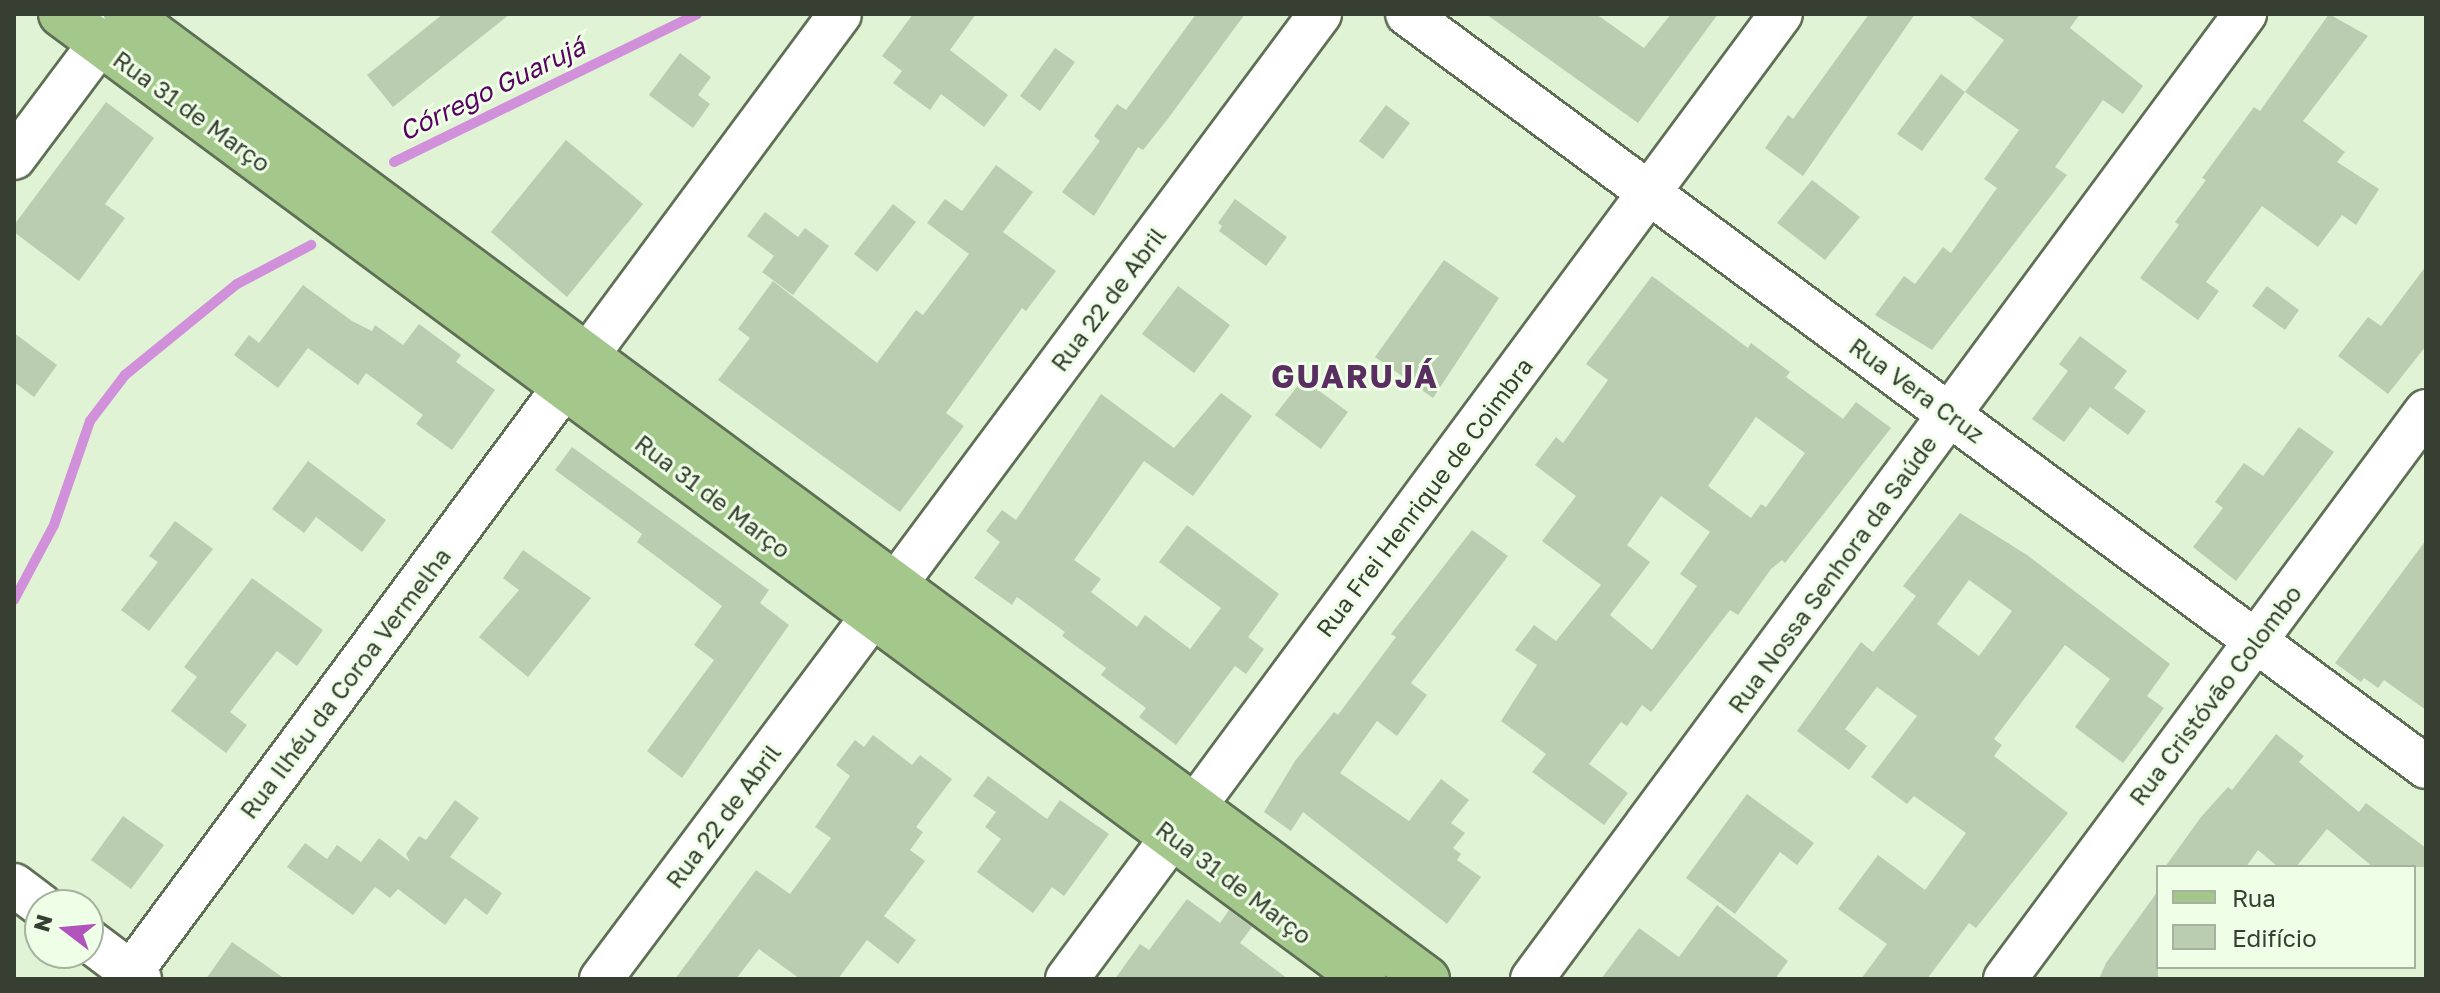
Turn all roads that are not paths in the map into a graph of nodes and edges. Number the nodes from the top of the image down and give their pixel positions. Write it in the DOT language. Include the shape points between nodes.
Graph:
graph roads {
  1 [pos="61,14"];
  2 [pos="840,14"];
  3 [pos="1320,14"];
  4 [pos="1407,14"];
  5 [pos="1781,14"];
  6 [pos="2245,14"];
  7 [pos="116,24"];
  8 [pos="14,158"];
  9 [pos="1649,193"];
  10 [pos="576,371"];
  11 [pos="2426,411"];
  12 [pos="1949,415"];
  13 [pos="884,600"];
  14 [pos="2255,641"];
  15 [pos="2426,767"];
  16 [pos="1184,822"];
  17 [pos="104,953"];
  18 [pos="132,977"];
  19 [pos="601,979"];
  20 [pos="1067,979"];
  21 [pos="1364,979"];
  22 [pos="1427,979"];
  23 [pos="1532,979"];
  24 [pos="2005,979"];
  1 -- 7 [label="main road, Rua 31 de Março"];
  2 -- 10 [label="street, Rua Ilhéu da Coroa Vermelha"];
  3 -- 13 [label="street, Rua 22 de Abril"];
  4 -- 9 [label="street, Rua Vera Cruz"];
  5 -- 9 [label="street, Rua Frei Henrique de Coimbra"];
  6 -- 12 [label="street, Rua Nossa Senhora da Saúde"];
  7 -- 8 [label="street"];
  7 -- 10 [label="main road, Rua 31 de Março"];
  9 -- 12 [label="street, Rua Vera Cruz"];
  9 -- 16 [label="street, Rua Frei Henrique de Coimbra"];
  10 -- 13 [label="main road, Rua 31 de Março"];
  10 -- 18 [label="street, Rua Ilhéu da Coroa Vermelha"];
  11 -- 14 [label="street, Rua Cristóvão Colombo"];
  12 -- 14 [label="street, Rua Vera Cruz"];
  12 -- 23 [label="street, Rua Nossa Senhora da Saúde"];
  13 -- 16 [label="main road, Rua 31 de Março"];
  13 -- 19 [label="street, Rua 22 de Abril"];
  14 -- 15 [label="street, Rua Vera Cruz"];
  14 -- 24 [label="street, Rua Cristóvão Colombo"];
  16 -- 20 [label="street, Rua Frei Henrique de Coimbra"];
  16 -- 21 [label="main road, Rua 31 de Março"];
  16 -- 22 [label="main road, Rua 31 de Março"];
  17 -- 18 [label="street"];
}
